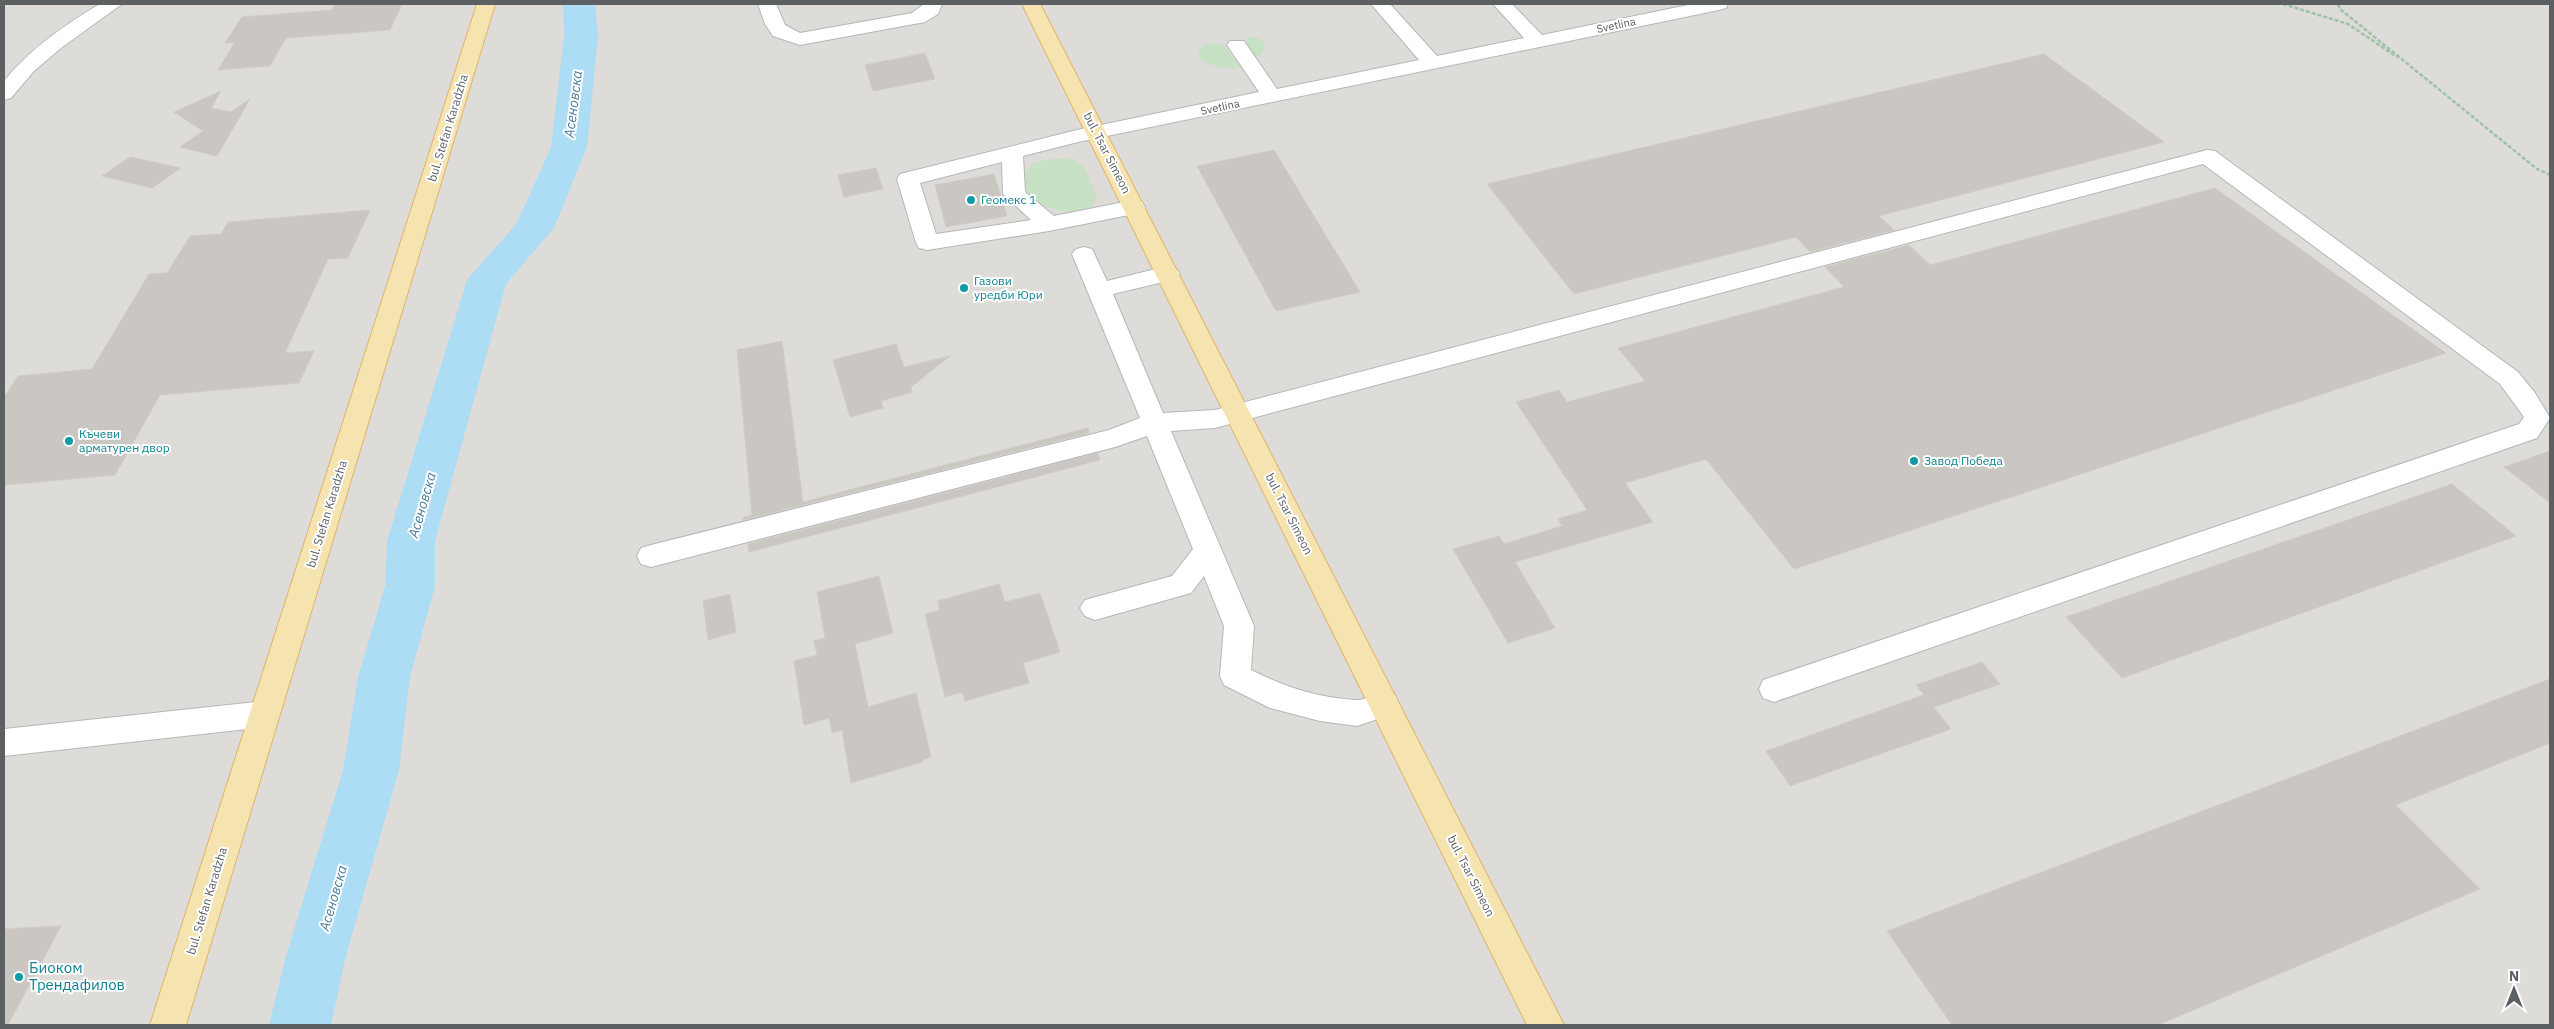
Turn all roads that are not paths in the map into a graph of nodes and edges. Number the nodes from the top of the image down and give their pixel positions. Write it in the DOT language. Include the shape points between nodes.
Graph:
graph roads {
  1 [pos="113,4"];
  2 [pos="486,4"];
  3 [pos="767,4"];
  4 [pos="933,4"];
  5 [pos="1031,4"];
  6 [pos="1380,4"];
  7 [pos="1502,4"];
  8 [pos="1719,4"];
  9 [pos="1536,41"];
  10 [pos="1237,45"];
  11 [pos="1432,63"];
  12 [pos="4,94"];
  13 [pos="1272,96"];
  14 [pos="1096,132"];
  15 [pos="1012,153"];
  16 [pos="1134,208"];
  17 [pos="1049,224"];
  18 [pos="1084,254"];
  19 [pos="1168,274"];
  20 [pos="1099,290"];
  21 [pos="1238,413"];
  22 [pos="1154,423"];
  23 [pos="1208,551"];
  24 [pos="651,556"];
  25 [pos="1095,608"];
  26 [pos="1774,689"];
  27 [pos="1384,704"];
  28 [pos="265,714"];
  29 [pos="4,743"];
  30 [pos="168,1025"];
  31 [pos="1546,1025"];
  1 -- 12 [label="street" via="49,47 18,75"];
  2 -- 28 [label="main road, bul. Stefan Karadzha"];
  3 -- 4 [label="street" via="776,29 784,37 800,39 918,18 931,10"];
  5 -- 14 [label="main road, bul. Tsar Simeon"];
  6 -- 11 [label="street"];
  7 -- 9 [label="street"];
  8 -- 9 [label="street, Svetlina"];
  9 -- 11 [label="street, Svetlina"];
  10 -- 13 [label="street"];
  11 -- 13 [label="street, Svetlina"];
  13 -- 14 [label="street, Svetlina"];
  14 -- 15 [label="street, Svetlina"];
  14 -- 16 [label="main road, bul. Tsar Simeon"];
  15 -- 17 [label="street" via="1014,194"];
  15 -- 17 [label="street, Svetlina" via="908,179 927,243"];
  16 -- 17 [label="street"];
  16 -- 19 [label="main road, bul. Tsar Simeon"];
  18 -- 20 [label="street"];
  19 -- 20 [label="street"];
  19 -- 21 [label="main road, bul. Tsar Simeon"];
  20 -- 22 [label="street"];
  21 -- 22 [label="street" via="1215,419"];
  21 -- 26 [label="street" via="2207,156 2509,378 2536,418 2528,431"];
  21 -- 27 [label="main road, bul. Tsar Simeon"];
  22 -- 23 [label="street"];
  22 -- 24 [label="street" via="1115,438"];
  23 -- 25 [label="street" via="1180,585"];
  23 -- 27 [label="street" via="1238,626 1235,676 1281,698 1320,708 1357,712"];
  27 -- 31 [label="main road, bul. Tsar Simeon"];
  28 -- 29 [label="street"];
  28 -- 30 [label="main road, bul. Stefan Karadzha"];
}
